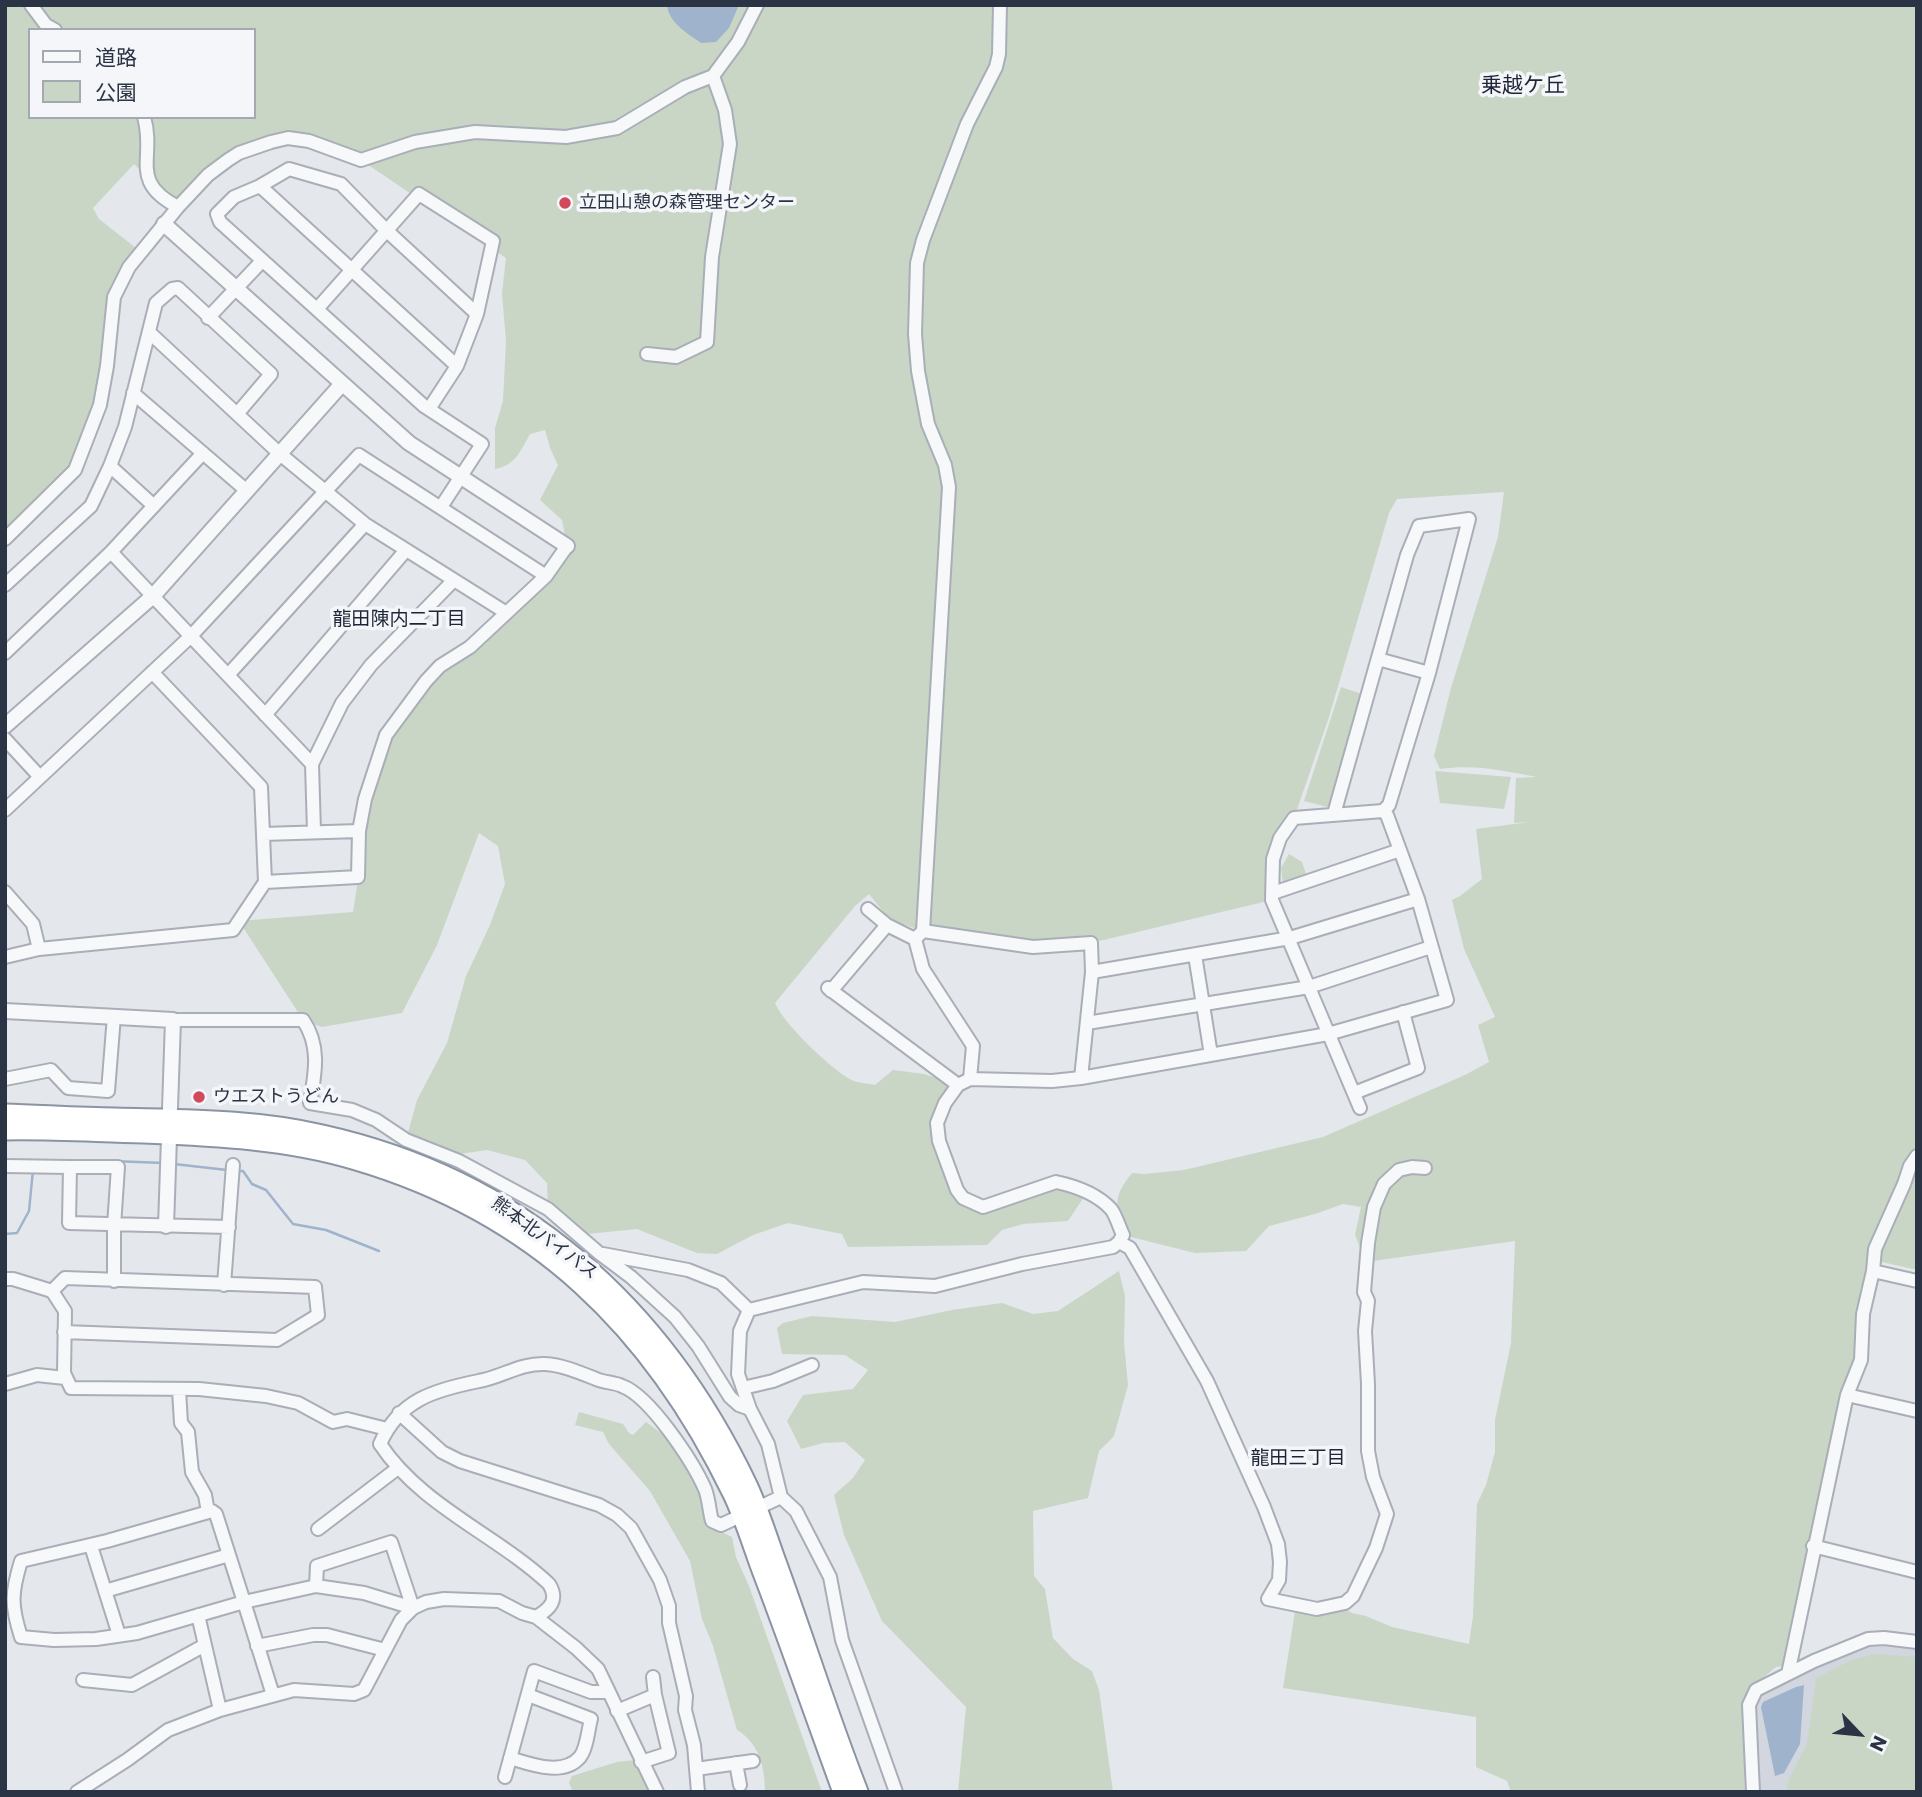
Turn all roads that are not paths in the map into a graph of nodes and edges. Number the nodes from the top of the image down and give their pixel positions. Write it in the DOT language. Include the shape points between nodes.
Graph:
graph roads {
  1 [pos="30,5"];
  2 [pos="757,5"];
  3 [pos="1000,5"];
  4 [pos="51,28"];
  5 [pos="713,76"];
  6 [pos="144,119"];
  7 [pos="260,186"];
  8 [pos="178,207"];
  9 [pos="164,224"];
  10 [pos="386,230"];
  11 [pos="262,261"];
  12 [pos="352,269"];
  13 [pos="236,289"];
  14 [pos="317,309"];
  15 [pos="477,314"];
  16 [pos="208,318"];
  17 [pos="150,333"];
  18 [pos="647,354"];
  19 [pos="457,366"];
  20 [pos="341,385"];
  21 [pos="133,393"];
  22 [pos="429,409"];
  23 [pos="237,414"];
  24 [pos="202,453"];
  25 [pos="280,454"];
  26 [pos="110,466"];
  27 [pos="462,477"];
  28 [pos="247,491"];
  29 [pos="325,491"];
  30 [pos="154,506"];
  31 [pos="441,507"];
  32 [pos="365,524"];
  33 [pos="5,539"];
  34 [pos="567,545"];
  35 [pos="406,550"];
  36 [pos="111,552"];
  37 [pos="546,576"];
  38 [pos="454,579"];
  39 [pos="5,585"];
  40 [pos="153,596"];
  41 [pos="505,612"];
  42 [pos="191,636"];
  43 [pos="5,653"];
  44 [pos="1378,659"];
  45 [pos="152,672"];
  46 [pos="1429,673"];
  47 [pos="228,675"];
  48 [pos="265,715"];
  49 [pos="5,726"];
  50 [pos="5,738"];
  51 [pos="312,764"];
  52 [pos="40,777"];
  53 [pos="5,810"];
  54 [pos="1383,811"];
  55 [pos="1334,814"];
  56 [pos="359,831"];
  57 [pos="314,832"];
  58 [pos="263,834"];
  59 [pos="1400,850"];
  60 [pos="265,883"];
  61 [pos="5,892"];
  62 [pos="1273,893"];
  63 [pos="1418,899"];
  64 [pos="869,909"];
  65 [pos="887,925"];
  66 [pos="919,935"];
  67 [pos="1290,938"];
  68 [pos="1431,947"];
  69 [pos="39,949"];
  70 [pos="1195,954"];
  71 [pos="5,957"];
  72 [pos="1092,972"];
  73 [pos="1309,986"];
  74 [pos="1203,1003"];
  75 [pos="5,1011"];
  76 [pos="1403,1012"];
  77 [pos="114,1016"];
  78 [pos="173,1020"];
  79 [pos="1087,1023"];
  80 [pos="1328,1034"];
  81 [pos="1211,1055"];
  82 [pos="1081,1078"];
  83 [pos="5,1079"];
  84 [pos="970,1079"];
  85 [pos="958,1085"];
  86 [pos="1354,1093"];
  87 [pos="1360,1108"];
  88 [pos="5,1114"];
  89 [pos="170,1127"];
  90 [pos="5,1130"];
  91 [pos="72,1132"];
  92 [pos="5,1139"];
  93 [pos="1917,1156"];
  94 [pos="233,1165"];
  95 [pos="5,1166"];
  96 [pos="70,1167"];
  97 [pos="1425,1168"];
  98 [pos="114,1226"];
  99 [pos="166,1226"];
  100 [pos="229,1227"];
  101 [pos="1119,1242"];
  102 [pos="599,1253"];
  103 [pos="1873,1271"];
  104 [pos="5,1279"];
  105 [pos="114,1281"];
  106 [pos="1917,1281"];
  107 [pos="224,1285"];
  108 [pos="52,1291"];
  109 [pos="749,1310"];
  110 [pos="64,1332"];
  111 [pos="812,1365"];
  112 [pos="65,1378"];
  113 [pos="5,1384"];
  114 [pos="743,1388"];
  115 [pos="179,1390"];
  116 [pos="1847,1395"];
  117 [pos="750,1409"];
  118 [pos="1917,1411"];
  119 [pos="399,1413"];
  120 [pos="387,1429"];
  121 [pos="398,1468"];
  122 [pos="781,1497"];
  123 [pos="208,1512"];
  124 [pos="749,1513"];
  125 [pos="318,1529"];
  126 [pos="91,1546"];
  127 [pos="1813,1546"];
  128 [pos="229,1555"];
  129 [pos="1917,1572"];
  130 [pos="316,1586"];
  131 [pos="105,1591"];
  132 [pos="244,1602"];
  133 [pos="413,1608"];
  134 [pos="198,1615"];
  135 [pos="536,1617"];
  136 [pos="119,1635"];
  137 [pos="1917,1642"];
  138 [pos="205,1645"];
  139 [pos="257,1646"];
  140 [pos="385,1650"];
  141 [pos="1788,1674"];
  142 [pos="653,1677"];
  143 [pos="83,1680"];
  144 [pos="609,1692"];
  145 [pos="273,1695"];
  146 [pos="528,1695"];
  147 [pos="655,1695"];
  148 [pos="220,1710"];
  149 [pos="617,1711"];
  150 [pos="510,1758"];
  151 [pos="753,1761"];
  152 [pos="641,1762"];
  153 [pos="736,1763"];
  154 [pos="696,1769"];
  155 [pos="505,1777"];
  156 [pos="740,1785"];
  157 [pos="77,1792"];
  158 [pos="657,1792"];
  159 [pos="698,1792"];
  160 [pos="843,1792"];
  161 [pos="858,1792"];
  162 [pos="896,1792"];
  163 [pos="1753,1792"];
  1 -- 4 [label="street"];
  2 -- 5 [label="street"];
  3 -- 66 [label="street" via="996,68 967,124 917,263 918,371 928,424 949,486"];
  5 -- 8 [label="street" via="685,87 617,128 566,137 475,132 415,142 361,160 309,141 288,138 271,142 228,160"];
  5 -- 18 [label="street" via="730,144 712,257 707,342 676,357"];
  6 -- 8 [label="street" via="147,177 163,199"];
  7 -- 10 [label="street" via="289,169 341,184"];
  7 -- 11 [label="street" via="234,197 217,214"];
  7 -- 12 [label="street"];
  8 -- 9 [label="street"];
  9 -- 13 [label="street"];
  9 -- 33 [label="street" via="129,267 114,297 100,405 75,470"];
  10 -- 12 [label="street"];
  10 -- 15 [label="street"];
  10 -- 15 [label="street" via="419,194 493,241"];
  11 -- 13 [label="street"];
  11 -- 14 [label="street"];
  12 -- 14 [label="street"];
  12 -- 19 [label="street"];
  13 -- 16 [label="street"];
  13 -- 20 [label="street"];
  14 -- 22 [label="street"];
  15 -- 19 [label="street"];
  16 -- 17 [label="street" via="178,288 172,289 156,303"];
  16 -- 23 [label="street" via="271,374"];
  17 -- 21 [label="street"];
  17 -- 23 [label="street"];
  19 -- 22 [label="street"];
  20 -- 25 [label="street"];
  20 -- 27 [label="street" via="409,443"];
  21 -- 24 [label="street"];
  21 -- 26 [label="street"];
  22 -- 27 [label="street" via="482,444"];
  23 -- 25 [label="street"];
  24 -- 28 [label="street"];
  24 -- 30 [label="street"];
  25 -- 28 [label="street"];
  25 -- 29 [label="street"];
  26 -- 30 [label="street"];
  26 -- 39 [label="street" via="91,506"];
  27 -- 31 [label="street"];
  27 -- 34 [label="street"];
  28 -- 40 [label="street"];
  29 -- 31 [label="street" via="359,454"];
  29 -- 32 [label="street"];
  29 -- 42 [label="street"];
  30 -- 36 [label="street"];
  31 -- 37 [label="street"];
  32 -- 35 [label="street"];
  32 -- 47 [label="street"];
  34 -- 37 [label="street"];
  35 -- 38 [label="street"];
  35 -- 48 [label="street"];
  36 -- 40 [label="street"];
  36 -- 43 [label="street"];
  37 -- 41 [label="street"];
  38 -- 41 [label="street"];
  38 -- 51 [label="street" via="361,678 342,703"];
  40 -- 42 [label="street"];
  40 -- 49 [label="street"];
  41 -- 56 [label="street" via="470,647 440,666 401,711 386,735"];
  42 -- 45 [label="street"];
  42 -- 47 [label="street"];
  44 -- 46 [label="street"];
  44 -- 46 [label="street" via="1419,526 1469,519"];
  44 -- 55 [label="street"];
  45 -- 52 [label="street"];
  45 -- 58 [label="street" via="261,787"];
  46 -- 54 [label="street"];
  47 -- 48 [label="street"];
  48 -- 51 [label="street"];
  50 -- 52 [label="street"];
  51 -- 57 [label="street"];
  52 -- 53 [label="street"];
  54 -- 55 [label="street"];
  54 -- 59 [label="street"];
  55 -- 62 [label="street" via="1294,818 1284,830 1273,859"];
  56 -- 57 [label="street"];
  56 -- 60 [label="street" via="358,877"];
  57 -- 58 [label="street"];
  58 -- 60 [label="street"];
  59 -- 62 [label="street"];
  59 -- 63 [label="street"];
  60 -- 69 [label="street" via="233,930"];
  61 -- 69 [label="street" via="33,924"];
  62 -- 67 [label="street"];
  63 -- 67 [label="street"];
  63 -- 68 [label="street"];
  64 -- 65 [label="street"];
  65 -- 66 [label="street"];
  65 -- 85 [label="street" via="830,989"];
  66 -- 72 [label="street" via="1033,947 1091,943"];
  66 -- 84 [label="street" via="923,969 973,1046"];
  67 -- 70 [label="street"];
  67 -- 73 [label="street"];
  68 -- 73 [label="street"];
  68 -- 76 [label="street" via="1447,1000"];
  69 -- 71 [label="street"];
  70 -- 72 [label="street"];
  70 -- 74 [label="street"];
  72 -- 79 [label="street"];
  73 -- 74 [label="street"];
  73 -- 80 [label="street"];
  74 -- 79 [label="street"];
  74 -- 81 [label="street"];
  75 -- 77 [label="street"];
  76 -- 80 [label="street"];
  76 -- 86 [label="street" via="1418,1068"];
  77 -- 78 [label="street"];
  77 -- 83 [label="street" via="108,1091 68,1088 51,1070"];
  78 -- 89 [label="street"];
  78 -- 102 [label="street" via="303,1020 317,1060 310,1103 352,1110 406,1140 503,1183 548,1209"];
  79 -- 82 [label="street"];
  80 -- 81 [label="street"];
  80 -- 86 [label="street"];
  81 -- 82 [label="street"];
  82 -- 84 [label="street"];
  84 -- 85 [label="street"];
  85 -- 101 [label="street" via="937,1123 950,1179 963,1198 982,1207 1056,1182 1068,1185 1087,1191 1112,1209 1123,1234"];
  86 -- 87 [label="street"];
  88 -- 89 [label="highway, 熊本北バイパス"];
  89 -- 91 [label="highway, 熊本北バイパス"];
  89 -- 99 [label="street"];
  89 -- 124 [label="highway, 熊本北バイパス" via="355,1159 449,1194 502,1223 573,1275 645,1350 682,1402 734,1496"];
  90 -- 91 [label="highway, 熊本北バイパス"];
  91 -- 92 [label="highway"];
  93 -- 103 [label="street" via="1875,1249"];
  94 -- 100 [label="street"];
  95 -- 96 [label="street"];
  96 -- 98 [label="street" via="69,1223"];
  96 -- 98 [label="street" via="118,1167"];
  97 -- 101 [label="street" via="1399,1170 1391,1176 1372,1219 1364,1292 1368,1301 1368,1451 1387,1514 1376,1548 1353,1596 1345,1603 1317,1609 1268,1600 1279,1580 1280,1562 1264,1507 1207,1381 1130,1248"];
  98 -- 99 [label="street"];
  98 -- 105 [label="street"];
  99 -- 100 [label="street"];
  100 -- 107 [label="street"];
  101 -- 109 [label="street" via="934,1286 863,1282"];
  102 -- 109 [label="street" via="688,1270 721,1283"];
  102 -- 117 [label="street" via="675,1317 730,1397"];
  103 -- 106 [label="street"];
  103 -- 116 [label="street" via="1863,1314 1861,1360"];
  104 -- 108 [label="street"];
  105 -- 107 [label="street"];
  105 -- 108 [label="street" via="65,1278"];
  107 -- 110 [label="street" via="315,1287 318,1315 277,1340"];
  108 -- 110 [label="street" via="65,1311"];
  109 -- 114 [label="street" via="740,1331 737,1359"];
  110 -- 112 [label="street"];
  111 -- 114 [label="street"];
  112 -- 113 [label="street" via="37,1375"];
  112 -- 115 [label="street" via="71,1388 81,1390"];
  114 -- 117 [label="street"];
  115 -- 120 [label="street" via="266,1396 298,1403 334,1422 347,1419"];
  115 -- 123 [label="street" via="192,1472 205,1495"];
  116 -- 118 [label="street"];
  116 -- 127 [label="street"];
  117 -- 122 [label="street" via="768,1444"];
  119 -- 120 [label="street"];
  119 -- 124 [label="street" via="415,1401 521,1366 547,1364 580,1372 624,1386 646,1404 698,1475 712,1521 721,1525"];
  119 -- 154 [label="street" via="442,1452 460,1461 598,1505 631,1528 654,1565 669,1606"];
  120 -- 121 [label="street" via="380,1444"];
  121 -- 125 [label="street"];
  121 -- 135 [label="street" via="549,1584 553,1601"];
  122 -- 124 [label="street"];
  122 -- 162 [label="street" via="796,1511 830,1577 842,1640"];
  123 -- 126 [label="street"];
  123 -- 128 [label="street" via="215,1513"];
  124 -- 160 [label="highway, 熊本北バイパス"];
  124 -- 161 [label="highway, 熊本北バイパス"];
  126 -- 131 [label="street"];
  126 -- 136 [label="street" via="21,1561 12,1608 21,1637 54,1640"];
  127 -- 129 [label="street"];
  127 -- 141 [label="street"];
  128 -- 131 [label="street"];
  128 -- 132 [label="street"];
  130 -- 132 [label="street"];
  130 -- 133 [label="street" via="364,1593"];
  130 -- 133 [label="street" via="317,1566 391,1542"];
  131 -- 136 [label="street"];
  132 -- 134 [label="street"];
  132 -- 139 [label="street"];
  133 -- 135 [label="street" via="444,1599 484,1599"];
  133 -- 140 [label="street"];
  134 -- 136 [label="street"];
  134 -- 138 [label="street"];
  135 -- 144 [label="street" via="598,1669"];
  137 -- 141 [label="street" via="1868,1639"];
  138 -- 143 [label="street" via="132,1685"];
  138 -- 148 [label="street"];
  139 -- 140 [label="street" via="327,1635"];
  139 -- 145 [label="street"];
  140 -- 145 [label="street" via="363,1690 355,1694 295,1690"];
  141 -- 163 [label="street" via="1756,1690 1749,1705"];
  142 -- 147 [label="street"];
  144 -- 146 [label="street" via="591,1692 534,1671"];
  144 -- 149 [label="street"];
  145 -- 148 [label="street"];
  146 -- 150 [label="street"];
  146 -- 150 [label="street" via="591,1719 581,1755 573,1763 549,1769"];
  147 -- 149 [label="street"];
  147 -- 152 [label="street" via="669,1753"];
  148 -- 157 [label="street" via="168,1730"];
  149 -- 152 [label="street"];
  150 -- 155 [label="street"];
  151 -- 153 [label="street"];
  152 -- 158 [label="street"];
  153 -- 154 [label="street"];
  153 -- 156 [label="street"];
  154 -- 159 [label="street"];
}
